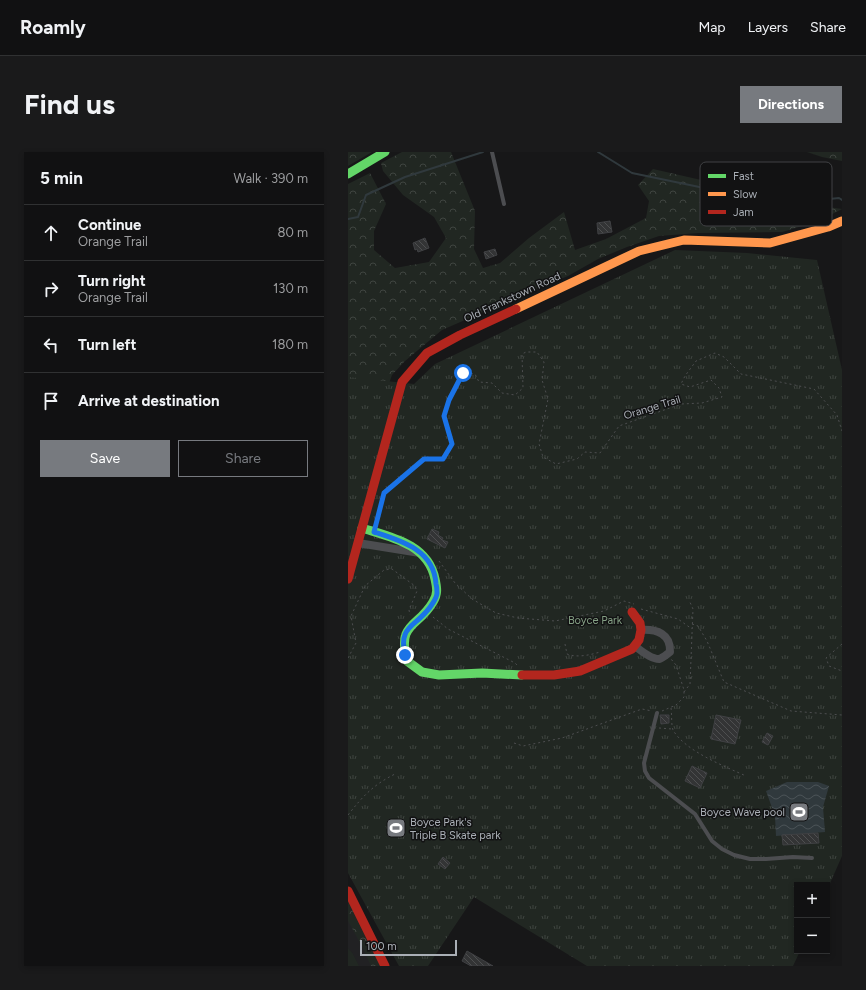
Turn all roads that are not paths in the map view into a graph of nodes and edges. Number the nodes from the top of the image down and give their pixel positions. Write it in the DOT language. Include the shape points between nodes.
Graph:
graph roads {
  1 [pos="385,152"];
  2 [pos="492,153"];
  3 [pos="348,174"];
  4 [pos="504,204"];
  5 [pos="842,221"];
  6 [pos="832,225"];
  7 [pos="830,226"];
  8 [pos="362,528"];
  9 [pos="358,543"];
  10 [pos="423,554"];
  11 [pos="348,578"];
  12 [pos="632,612"];
  13 [pos="641,630"];
  14 [pos="635,646"];
  15 [pos="657,713"];
  16 [pos="812,858"];
  17 [pos="348,891"];
  18 [pos="385,966"];
  1 -- 3 [label="street"];
  2 -- 4 [label="lane"];
  5 -- 6 [label="street, Old Frankstown Road"];
  7 -- 8 [label="street, Old Frankstown Road" via="770,243 684,240 639,251 427,353 402,382"];
  8 -- 9 [label="street, Old Frankstown Road"];
  8 -- 10 [label="street" via="408,544"];
  9 -- 10 [label="street"];
  9 -- 11 [label="street, Old Frankstown Road"];
  10 -- 14 [label="street" via="432,564 436,574 437,595 427,612 415,621 405,634 403,644 407,661 422,672 439,675 554,675 580,671"];
  12 -- 13 [label="street" via="641,624"];
  13 -- 14 [label="street"];
  13 -- 14 [label="street" via="657,632 668,638 671,644 670,652 659,659 640,651"];
  15 -- 16 [label="lane" via="644,763 649,778 694,814 712,841 734,855 750,859"];
  17 -- 18 [label="street"];
}
